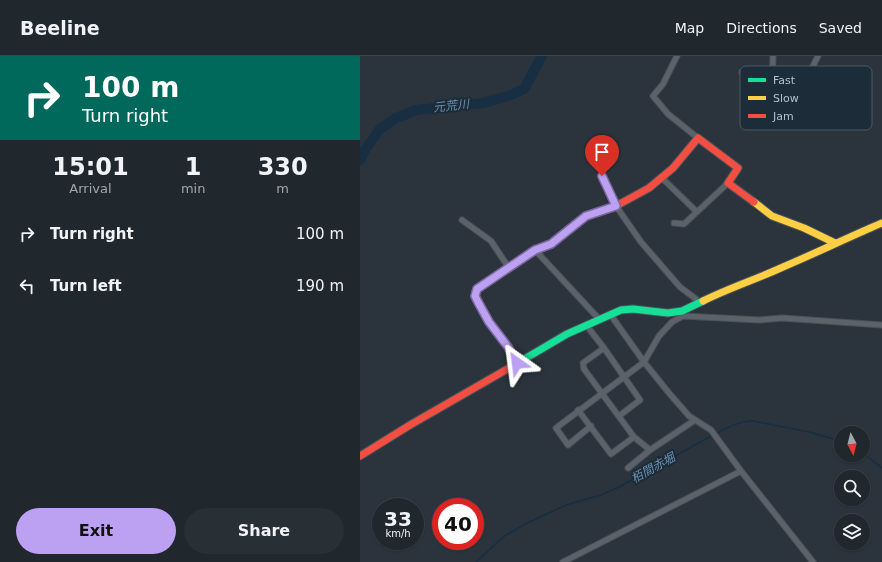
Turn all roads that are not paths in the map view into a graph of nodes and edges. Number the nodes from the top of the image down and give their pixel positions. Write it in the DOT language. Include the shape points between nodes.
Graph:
graph roads {
  1 [pos="677,56"];
  2 [pos="818,56"];
  3 [pos="813,66"];
  4 [pos="698,138"];
  5 [pos="602,176"];
  6 [pos="662,178"];
  7 [pos="728,183"];
  8 [pos="616,206"];
  9 [pos="697,212"];
  10 [pos="462,220"];
  11 [pos="674,223"];
  12 [pos="882,224"];
  13 [pos="835,243"];
  14 [pos="535,250"];
  15 [pos="509,268"];
  16 [pos="699,303"];
  17 [pos="683,313"];
  18 [pos="610,314"];
  19 [pos="599,319"];
  20 [pos="586,325"];
  21 [pos="882,325"];
  22 [pos="604,348"];
  23 [pos="644,362"];
  24 [pos="517,363"];
  25 [pos="623,376"];
  26 [pos="602,394"];
  27 [pos="578,410"];
  28 [pos="619,416"];
  29 [pos="695,420"];
  30 [pos="591,426"];
  31 [pos="634,438"];
  32 [pos="650,450"];
  33 [pos="360,456"];
  34 [pos="628,468"];
  35 [pos="741,471"];
  36 [pos="563,562"];
  37 [pos="813,562"];
  1 -- 4 [label="street" via="663,84 653,96 668,114"];
  2 -- 3 [label="street"];
  4 -- 6 [label="street"];
  4 -- 7 [label="street" via="738,168"];
  5 -- 8 [label="street"];
  6 -- 8 [label="street"];
  6 -- 9 [label="street"];
  7 -- 9 [label="street"];
  7 -- 13 [label="street" via="772,216"];
  8 -- 14 [label="street" via="586,216 551,244"];
  8 -- 16 [label="street" via="641,242 680,287"];
  9 -- 11 [label="street" via="684,224"];
  10 -- 15 [label="street" via="491,241"];
  12 -- 13 [label="street"];
  13 -- 16 [label="street"];
  14 -- 15 [label="street"];
  14 -- 19 [label="street"];
  15 -- 24 [label="street" via="477,289 475,296"];
  16 -- 17 [label="street"];
  17 -- 18 [label="street" via="626,309"];
  17 -- 21 [label="street" via="754,320 782,318"];
  17 -- 23 [label="street" via="659,336"];
  18 -- 19 [label="street"];
  18 -- 23 [label="street"];
  19 -- 20 [label="street"];
  20 -- 22 [label="street"];
  20 -- 24 [label="street"];
  22 -- 25 [label="street"];
  22 -- 26 [label="street" via="582,365"];
  23 -- 25 [label="street"];
  23 -- 29 [label="street"];
  24 -- 33 [label="street"];
  25 -- 26 [label="street"];
  25 -- 28 [label="street" via="640,400"];
  26 -- 27 [label="street"];
  26 -- 28 [label="street"];
  27 -- 30 [label="street"];
  27 -- 30 [label="street" via="556,428 568,445"];
  28 -- 31 [label="street"];
  29 -- 32 [label="street"];
  29 -- 35 [label="street" via="711,430"];
  30 -- 31 [label="street" via="611,454"];
  31 -- 32 [label="street"];
  32 -- 34 [label="street"];
  35 -- 36 [label="street"];
  35 -- 37 [label="street"];
}
